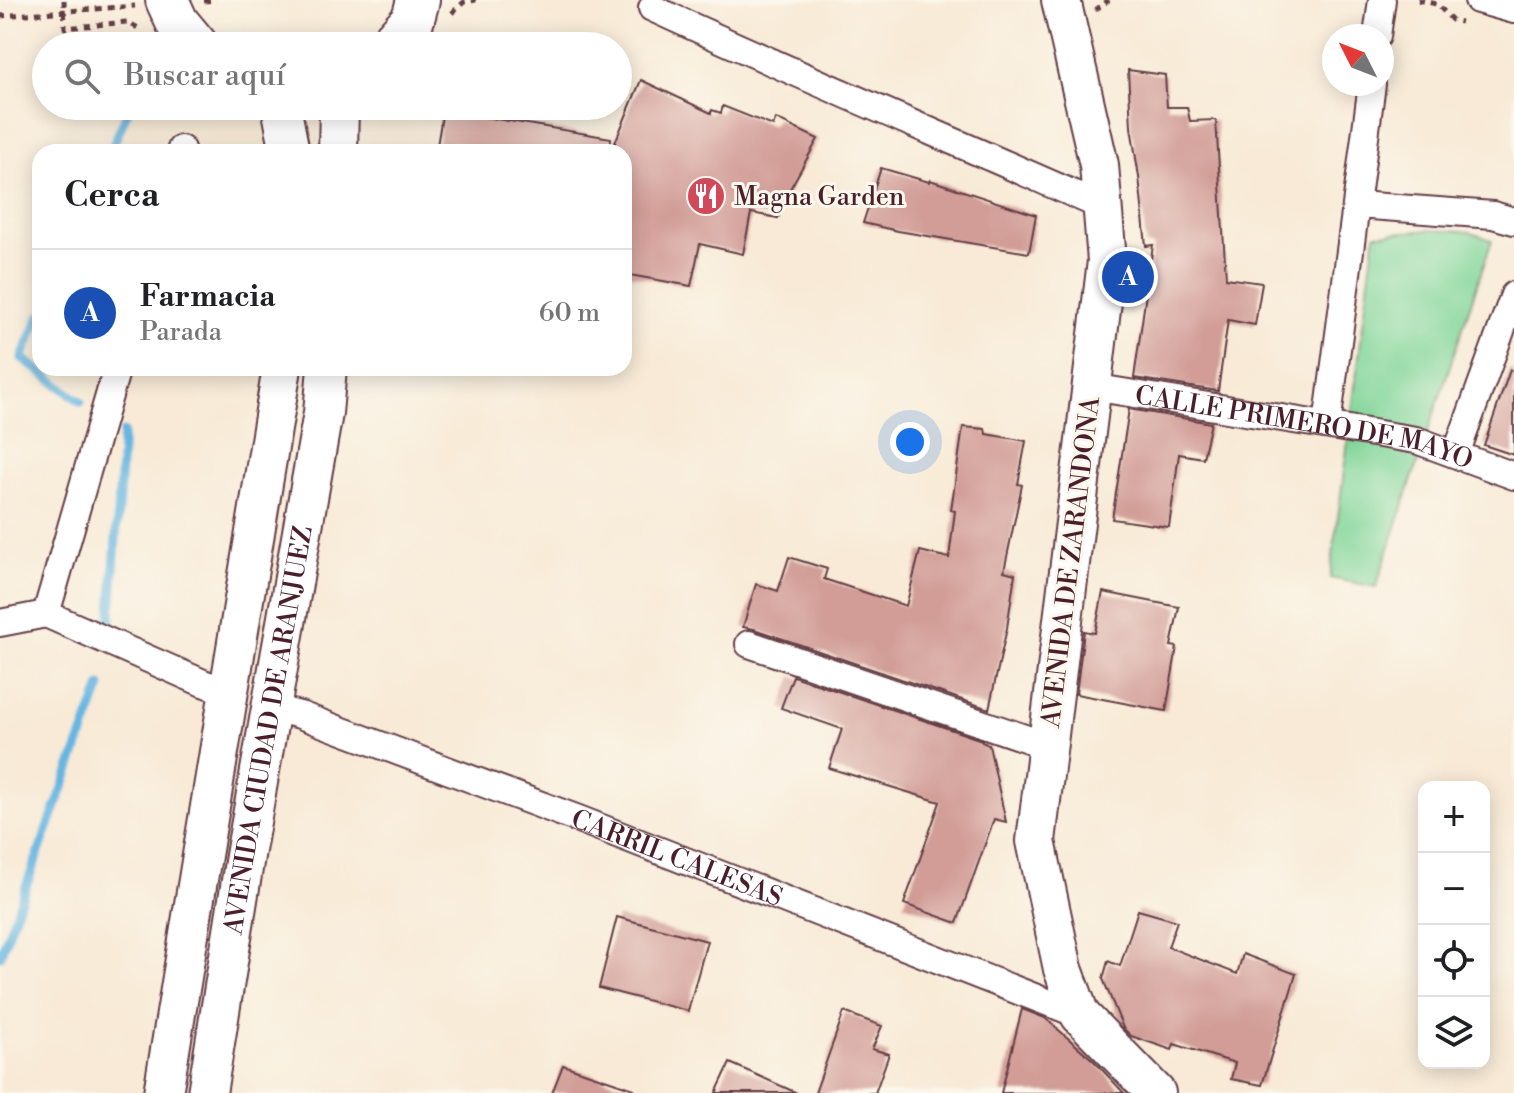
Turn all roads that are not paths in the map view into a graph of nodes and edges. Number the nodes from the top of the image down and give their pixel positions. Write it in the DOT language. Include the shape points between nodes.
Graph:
graph roads {
  1 [pos="418,0"];
  2 [pos="1061,0"];
  3 [pos="1382,0"];
  4 [pos="1478,0"];
  5 [pos="652,8"];
  6 [pos="1514,10"];
  7 [pos="162,13"];
  8 [pos="1379,24"];
  9 [pos="185,32"];
  10 [pos="401,32"];
  11 [pos="1371,96"];
  12 [pos="284,120"];
  13 [pos="339,120"];
  14 [pos="288,144"];
  15 [pos="338,144"];
  16 [pos="1357,205"];
  17 [pos="1103,207"];
  18 [pos="1514,221"];
  19 [pos="1514,295"];
  20 [pos="115,376"];
  21 [pos="281,376"];
  22 [pos="326,376"];
  23 [pos="1092,387"];
  24 [pos="1327,425"];
  25 [pos="1456,454"];
  26 [pos="1514,476"];
  27 [pos="46,614"];
  28 [pos="0,623"];
  29 [pos="749,644"];
  30 [pos="229,692"];
  31 [pos="272,708"];
  32 [pos="1048,746"];
  33 [pos="1080,1015"];
  34 [pos="163,1093"];
  35 [pos="207,1093"];
  36 [pos="1156,1093"];
  1 -- 10 [label="main road" via="413,19"];
  2 -- 17 [label="main road, AVENIDA DE ZARANDONA" via="1099,165"];
  3 -- 8 [label="street"];
  4 -- 6 [label="street"];
  5 -- 17 [label="street"];
  7 -- 9 [label="main road"];
  11 -- 16 [label="street"];
  12 -- 14 [label="main road"];
  13 -- 15 [label="main road"];
  16 -- 18 [label="street"];
  16 -- 24 [label="street"];
  17 -- 23 [label="main road, AVENIDA DE ZARANDONA" via="1107,261"];
  19 -- 25 [label="street"];
  20 -- 27 [label="street"];
  21 -- 30 [label="main road, AVENIDA CIUDAD DE ARANJUEZ"];
  22 -- 31 [label="main road, AVENIDA CIUDAD DE ARANJUEZ"];
  23 -- 24 [label="street, CALLE PRIMERO DE MAYO"];
  23 -- 32 [label="main road, AVENIDA DE ZARANDONA"];
  24 -- 25 [label="street, CALLE PRIMERO DE MAYO" via="1416,440"];
  25 -- 26 [label="street, CALLE PRIMERO DE MAYO"];
  27 -- 28 [label="street"];
  27 -- 30 [label="street"];
  29 -- 32 [label="street"];
  30 -- 34 [label="main road, AVENIDA CIUDAD DE ARANJUEZ"];
  31 -- 33 [label="street, CARRIL CALESAS" via="581,820"];
  31 -- 35 [label="main road, AVENIDA CIUDAD DE ARANJUEZ"];
  32 -- 33 [label="main road, AVENIDA DE ZARANDONA" via="1036,841 1063,969"];
  33 -- 36 [label="main road, AVENIDA DE ZARANDONA"];
}
